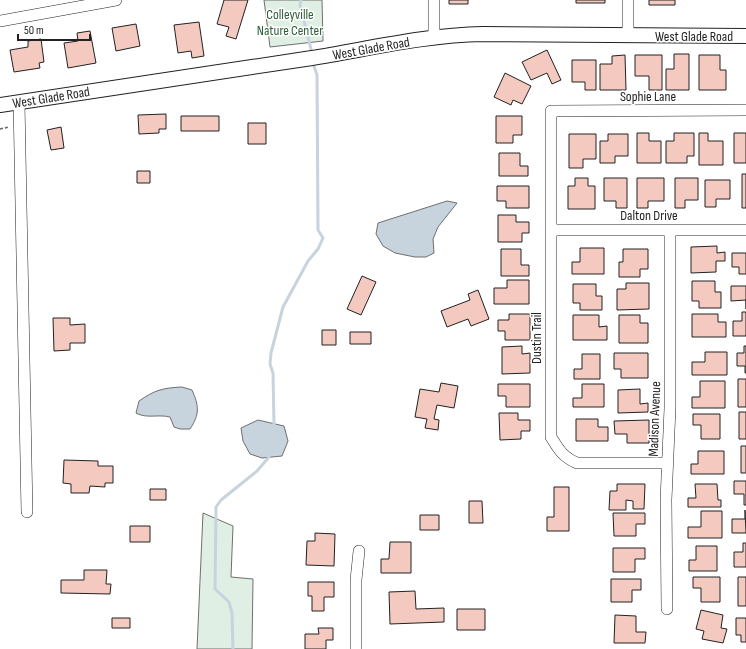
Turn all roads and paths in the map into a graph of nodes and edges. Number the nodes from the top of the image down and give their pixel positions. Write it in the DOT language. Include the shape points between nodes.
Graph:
graph roads {
  1 [pos="116,0"];
  2 [pos="434,0"];
  3 [pos="628,0"];
  4 [pos="0,21"];
  5 [pos="628,35"];
  6 [pos="746,36"];
  7 [pos="434,38"];
  8 [pos="19,102"];
  9 [pos="0,105"];
  10 [pos="746,110"];
  11 [pos="551,111"];
  12 [pos="11,127"];
  13 [pos="0,129"];
  14 [pos="552,230"];
  15 [pos="670,230"];
  16 [pos="746,230"];
  17 [pos="668,463"];
  18 [pos="27,512"];
  19 [pos="359,551"];
  20 [pos="667,609"];
  21 [pos="356,649"];
  1 -- 4 [label="street"];
  2 -- 7 [label="street"];
  3 -- 5 [label="street"];
  5 -- 6 [label="main road, West Glade Road"];
  5 -- 7 [label="main road, West Glade Road" via="481,34"];
  7 -- 8 [label="main road, West Glade Road"];
  8 -- 9 [label="main road, West Glade Road"];
  8 -- 18 [label="street"];
  10 -- 11 [label="street, Sophie Lane"];
  11 -- 14 [label="street, Dustin Trail"];
  12 -- 13 [label="path"];
  14 -- 15 [label="street, Dalton Drive"];
  14 -- 17 [label="street, Dustin Trail" via="551,437 567,458 577,463"];
  15 -- 16 [label="street, Dalton Drive"];
  15 -- 17 [label="street, Madison Avenue"];
  17 -- 20 [label="street, Madison Avenue"];
  19 -- 21 [label="street" via="356,580"];
}
